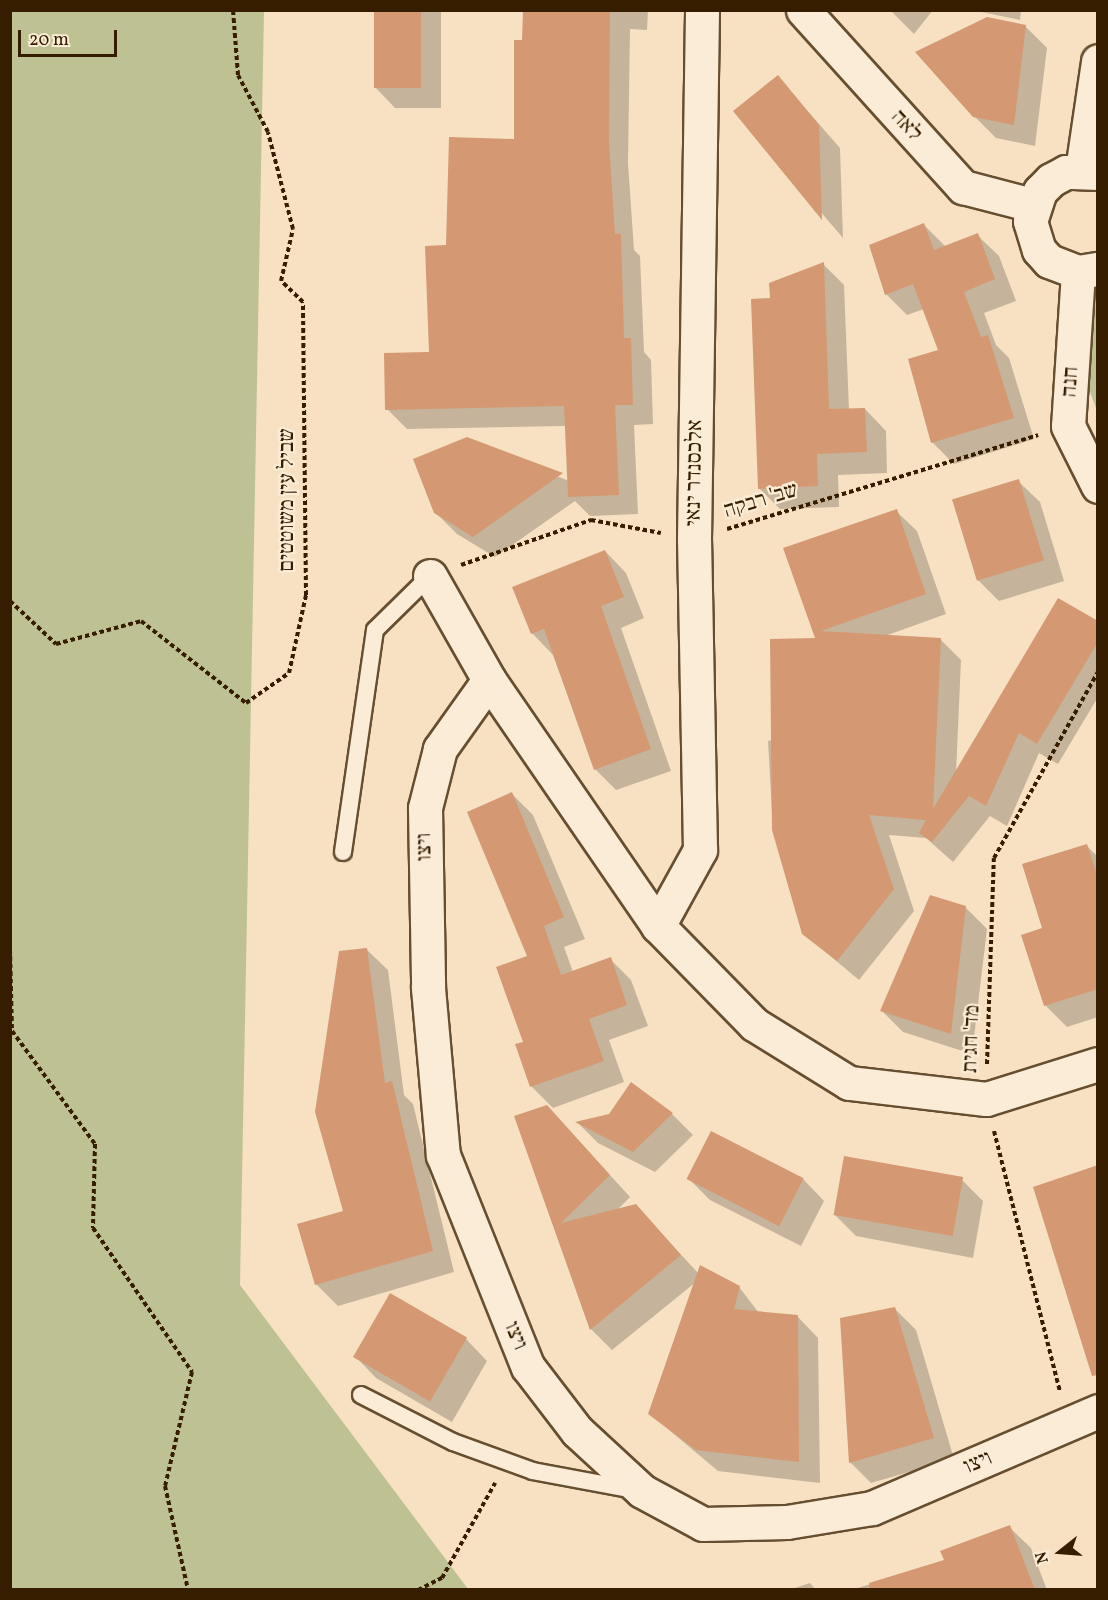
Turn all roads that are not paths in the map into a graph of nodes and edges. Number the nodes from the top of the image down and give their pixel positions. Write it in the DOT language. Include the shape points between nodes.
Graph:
graph roads {
  1 [pos="702,10"];
  2 [pos="803,10"];
  3 [pos="1098,61"];
  4 [pos="1090,172"];
  5 [pos="1032,205"];
  6 [pos="1088,271"];
  7 [pos="1098,486"];
  8 [pos="430,576"];
  9 [pos="489,680"];
  10 [pos="343,852"];
  11 [pos="658,926"];
  12 [pos="1098,1064"];
  13 [pos="361,1395"];
  14 [pos="1098,1411"];
  15 [pos="642,1491"];
  1 -- 11 [label="street, אלכסנדר ינאי" via="694,538 700,850"];
  2 -- 5 [label="street, לאה" via="963,187"];
  3 -- 4 [label="street"];
  4 -- 5 [label="street" via="1052,180"];
  5 -- 6 [label="street" via="1030,221 1039,250 1049,261"];
  6 -- 7 [label="street, חנה" via="1068,426"];
  8 -- 9 [label="street"];
  8 -- 10 [label="lane" via="375,630"];
  9 -- 11 [label="street"];
  9 -- 15 [label="street, ויצו" via="440,749 425,808 428,988 443,1155 528,1367 577,1431"];
  11 -- 12 [label="street" via="754,1024 849,1083 986,1099"];
  13 -- 15 [label="lane" via="507,1461"];
  14 -- 15 [label="street, ויצו" via="872,1508 787,1522 703,1524"];
}
